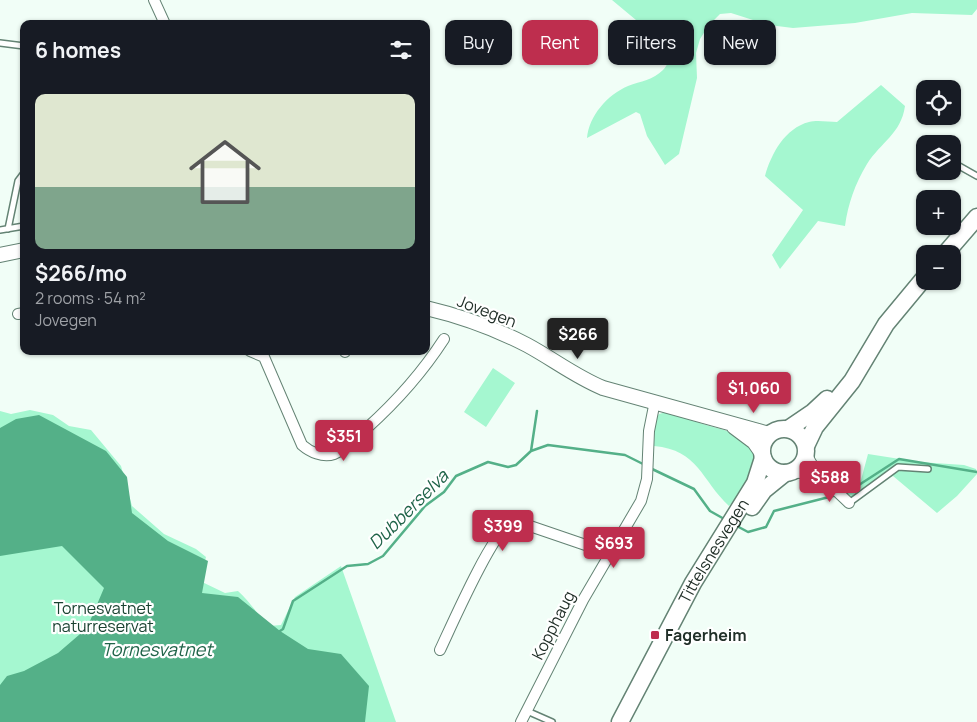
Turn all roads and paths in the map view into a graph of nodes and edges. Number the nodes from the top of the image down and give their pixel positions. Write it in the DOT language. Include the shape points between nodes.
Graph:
graph roads {
  1 [pos="154,0"];
  2 [pos="163,20"];
  3 [pos="0,43"];
  4 [pos="20,46"];
  5 [pos="961,167"];
  6 [pos="977,176"];
  7 [pos="20,178"];
  8 [pos="977,217"];
  9 [pos="20,227"];
  10 [pos="8,229"];
  11 [pos="0,230"];
  12 [pos="953,245"];
  13 [pos="20,251"];
  14 [pos="0,256"];
  15 [pos="916,288"];
  16 [pos="430,309"];
  17 [pos="444,339"];
  18 [pos="268,355"];
  19 [pos="863,361"];
  20 [pos="655,401"];
  21 [pos="730,423"];
  22 [pos="788,429"];
  23 [pos="769,434"];
  24 [pos="806,449"];
  25 [pos="762,455"];
  26 [pos="928,469"];
  27 [pos="788,473"];
  28 [pos="829,485"];
  29 [pos="752,498"];
  30 [pos="849,504"];
  31 [pos="722,544"];
  32 [pos="609,553"];
  33 [pos="440,650"];
  34 [pos="526,711"];
  35 [pos="521,722"];
  36 [pos="552,722"];
  37 [pos="620,722"];
  38 [pos="632,722"];
  1 -- 2 [label="street"];
  3 -- 4 [label="lane"];
  5 -- 6 [label="lane"];
  7 -- 10 [label="lane"];
  8 -- 12 [label="main road"];
  9 -- 10 [label="lane"];
  10 -- 11 [label="lane"];
  13 -- 14 [label="street"];
  15 -- 19 [label="main road" via="886,324"];
  16 -- 20 [label="street, Jovegen" via="503,334 587,382"];
  17 -- 18 [label="street" via="402,396 349,445 333,455 311,453 302,445"];
  19 -- 22 [label="main road" via="813,412"];
  19 -- 24 [label="main road" via="815,427"];
  20 -- 21 [label="street, Jovegen"];
  20 -- 32 [label="street, Kopphaug" via="649,431 646,487"];
  21 -- 23 [label="street, Jovegen"];
  21 -- 25 [label="street, Jovegen" via="754,442"];
  22 -- 23 [label="main road"];
  22 -- 24 [label="main road" via="799,435"];
  23 -- 25 [label="main road"];
  24 -- 27 [label="main road" via="802,465"];
  24 -- 28 [label="street" via="811,463"];
  25 -- 27 [label="main road" via="771,469"];
  25 -- 29 [label="main road, Tittelsnesvegen"];
  26 -- 30 [label="lane" via="898,467"];
  27 -- 28 [label="street" via="802,472"];
  27 -- 29 [label="main road, Tittelsnesvegen"];
  28 -- 30 [label="street"];
  29 -- 31 [label="main road, Tittelsnesvegen"];
  31 -- 37 [label="main road, Tittelsnesvegen" via="671,622"];
  31 -- 38 [label="main road, Tittelsnesvegen"];
  32 -- 33 [label="street" via="527,525 516,523 507,526 492,546"];
  32 -- 34 [label="street, Kopphaug"];
  34 -- 35 [label="street, Kopphaug"];
  34 -- 36 [label="lane"];
}
